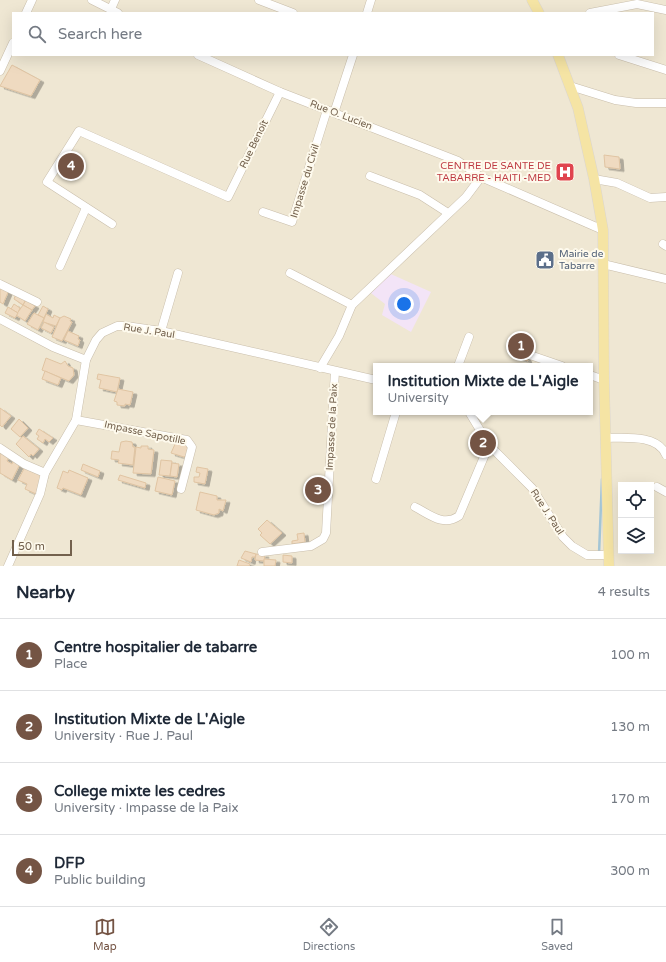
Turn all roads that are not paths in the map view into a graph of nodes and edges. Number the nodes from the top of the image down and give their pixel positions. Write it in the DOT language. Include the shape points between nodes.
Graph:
graph roads {
  1 [pos="32,0"];
  2 [pos="92,0"];
  3 [pos="115,0"];
  4 [pos="259,0"];
  5 [pos="371,0"];
  6 [pos="532,0"];
  7 [pos="666,10"];
  8 [pos="114,11"];
  9 [pos="26,12"];
  10 [pos="290,12"];
  11 [pos="367,12"];
  12 [pos="538,12"];
  13 [pos="595,12"];
  14 [pos="12,45"];
  15 [pos="200,56"];
  16 [pos="353,56"];
  17 [pos="558,56"];
  18 [pos="622,56"];
  19 [pos="666,70"];
  20 [pos="0,71"];
  21 [pos="570,86"];
  22 [pos="280,92"];
  23 [pos="666,103"];
  24 [pos="331,111"];
  25 [pos="370,176"];
  26 [pos="481,177"];
  27 [pos="594,179"];
  28 [pos="666,197"];
  29 [pos="86,208"];
  30 [pos="263,212"];
  31 [pos="448,213"];
  32 [pos="112,224"];
  33 [pos="603,230"];
  34 [pos="603,264"];
  35 [pos="60,266"];
  36 [pos="178,273"];
  37 [pos="290,273"];
  38 [pos="666,279"];
  39 [pos="0,284"];
  40 [pos="37,302"];
  41 [pos="352,305"];
  42 [pos="0,319"];
  43 [pos="161,332"];
  44 [pos="469,337"];
  45 [pos="527,354"];
  46 [pos="86,360"];
  47 [pos="459,363"];
  48 [pos="553,363"];
  49 [pos="320,368"];
  50 [pos="335,371"];
  51 [pos="593,376"];
  52 [pos="373,379"];
  53 [pos="604,380"];
  54 [pos="395,415"];
  55 [pos="471,415"];
  56 [pos="76,420"];
  57 [pos="605,438"];
  58 [pos="488,445"];
  59 [pos="0,448"];
  60 [pos="666,455"];
  61 [pos="45,473"];
  62 [pos="376,480"];
  63 [pos="657,487"];
  64 [pos="181,489"];
  65 [pos="666,492"];
  66 [pos="415,506"];
  67 [pos="262,552"];
  68 [pos="607,562"];
  69 [pos="8,566"];
  1 -- 9 [label="street"];
  2 -- 8 [label="street"];
  3 -- 8 [label="street"];
  4 -- 10 [label="street"];
  5 -- 11 [label="street"];
  6 -- 12 [label="main road"];
  7 -- 13 [label="street" via="638,4"];
  14 -- 20 [label="street"];
  15 -- 22 [label="street, Rue O. Lucien"];
  16 -- 24 [label="street"];
  17 -- 21 [label="main road"];
  18 -- 19 [label="street"];
  21 -- 23 [label="street" via="636,104"];
  21 -- 27 [label="main road" via="578,108"];
  22 -- 24 [label="street, Rue O. Lucien"];
  22 -- 29 [label="street, Rue Benoît" via="228,197 79,131 47,182"];
  24 -- 26 [label="street, Rue O. Lucien" via="458,161"];
  24 -- 30 [label="street, Impasse du Civil" via="292,222"];
  25 -- 31 [label="street" via="420,195"];
  26 -- 31 [label="street" via="466,197"];
  26 -- 33 [label="street, Rue O. Lucien"];
  27 -- 28 [label="street" via="617,183 650,198"];
  27 -- 33 [label="main road"];
  29 -- 32 [label="street"];
  29 -- 35 [label="street"];
  31 -- 41 [label="street"];
  33 -- 34 [label="main road"];
  34 -- 38 [label="street"];
  34 -- 53 [label="main road"];
  36 -- 43 [label="street"];
  37 -- 41 [label="street"];
  39 -- 40 [label="street"];
  41 -- 49 [label="street"];
  42 -- 46 [label="street" via="54,347"];
  43 -- 46 [label="street, Rue J. Paul" via="126,326 110,328 96,340"];
  43 -- 49 [label="street, Rue J. Paul"];
  44 -- 47 [label="street"];
  45 -- 48 [label="street"];
  46 -- 56 [label="street, Rue J. Paul"];
  49 -- 50 [label="street, Rue J. Paul"];
  50 -- 52 [label="street, Rue J. Paul"];
  50 -- 67 [label="street, Impasse de la Paix" via="326,533 318,544"];
  51 -- 53 [label="street"];
  53 -- 57 [label="main road"];
  54 -- 62 [label="street"];
  55 -- 58 [label="street, Rue J. Paul"];
  56 -- 61 [label="street, Rue J. Paul"];
  56 -- 64 [label="street, Impasse Sapotille" via="180,438 191,443"];
  57 -- 60 [label="street" via="652,441 664,448"];
  57 -- 68 [label="main road"];
  58 -- 66 [label="street" via="459,516 448,522"];
  58 -- 68 [label="street, Rue J. Paul" via="532,488 563,537 572,546"];
  59 -- 61 [label="street" via="24,464"];
  61 -- 69 [label="street, Rue J. Paul" via="40,494"];
  63 -- 65 [label="street"];
}
